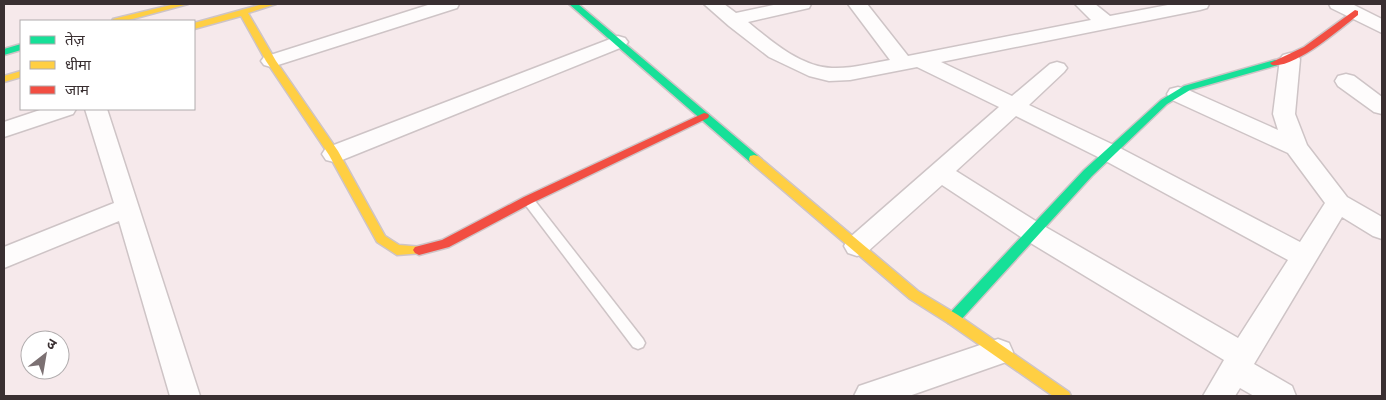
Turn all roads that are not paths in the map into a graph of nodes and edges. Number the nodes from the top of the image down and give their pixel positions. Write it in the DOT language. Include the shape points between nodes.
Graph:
graph roads {
  1 [pos="184,4"];
  2 [pos="272,4"];
  3 [pos="450,4"];
  4 [pos="573,4"];
  5 [pos="713,4"];
  6 [pos="802,4"];
  7 [pos="857,4"];
  8 [pos="1084,4"];
  9 [pos="1200,4"];
  10 [pos="1338,4"];
  11 [pos="243,12"];
  12 [pos="1355,13"];
  13 [pos="120,20"];
  14 [pos="734,20"];
  15 [pos="1106,23"];
  16 [pos="195,26"];
  17 [pos="1382,27"];
  18 [pos="618,42"];
  19 [pos="20,47"];
  20 [pos="4,52"];
  21 [pos="1290,59"];
  22 [pos="271,61"];
  23 [pos="912,62"];
  24 [pos="1057,68"];
  25 [pos="20,74"];
  26 [pos="4,79"];
  27 [pos="1346,81"];
  28 [pos="1178,94"];
  29 [pos="1015,106"];
  30 [pos="1382,107"];
  31 [pos="62,110"];
  32 [pos="96,110"];
  33 [pos="704,116"];
  34 [pos="4,130"];
  35 [pos="1296,146"];
  36 [pos="1110,153"];
  37 [pos="334,154"];
  38 [pos="940,172"];
  39 [pos="528,200"];
  40 [pos="1338,203"];
  41 [pos="128,207"];
  42 [pos="1382,229"];
  43 [pos="1033,232"];
  44 [pos="857,246"];
  45 [pos="1305,256"];
  46 [pos="4,258"];
  47 [pos="953,319"];
  48 [pos="638,343"];
  49 [pos="998,352"];
  50 [pos="1239,362"];
  51 [pos="185,396"];
  52 [pos="870,396"];
  53 [pos="1064,396"];
  54 [pos="1218,396"];
  55 [pos="1282,396"];
  1 -- 13 [label="street"];
  2 -- 11 [label="street"];
  3 -- 22 [label="street"];
  4 -- 18 [label="street"];
  5 -- 14 [label="street"];
  6 -- 14 [label="street"];
  7 -- 23 [label="street"];
  8 -- 15 [label="street"];
  9 -- 15 [label="street"];
  10 -- 12 [label="street"];
  11 -- 16 [label="street"];
  11 -- 22 [label="street"];
  12 -- 17 [label="street"];
  12 -- 21 [label="street"];
  14 -- 23 [label="street" via="797,66 816,72 850,74"];
  15 -- 23 [label="street"];
  18 -- 33 [label="street"];
  18 -- 37 [label="street"];
  19 -- 20 [label="street"];
  21 -- 28 [label="street" via="1187,88"];
  21 -- 35 [label="street" via="1284,114"];
  22 -- 37 [label="street"];
  23 -- 29 [label="street"];
  24 -- 29 [label="street"];
  25 -- 26 [label="street"];
  27 -- 30 [label="street"];
  28 -- 35 [label="street"];
  28 -- 36 [label="street" via="1164,102"];
  29 -- 36 [label="street"];
  29 -- 38 [label="street"];
  31 -- 34 [label="street"];
  32 -- 41 [label="street"];
  33 -- 39 [label="street"];
  33 -- 44 [label="street"];
  35 -- 40 [label="street"];
  36 -- 43 [label="street"];
  36 -- 45 [label="street"];
  37 -- 39 [label="street" via="381,239 397,250 422,250 445,244"];
  38 -- 43 [label="street"];
  38 -- 44 [label="street"];
  39 -- 48 [label="lane"];
  40 -- 42 [label="street"];
  40 -- 45 [label="street"];
  41 -- 46 [label="street"];
  41 -- 51 [label="street"];
  43 -- 47 [label="street"];
  43 -- 50 [label="street"];
  44 -- 47 [label="street" via="914,295"];
  45 -- 50 [label="street"];
  47 -- 49 [label="street"];
  49 -- 52 [label="street"];
  49 -- 53 [label="street"];
  50 -- 54 [label="street"];
  50 -- 55 [label="street"];
}
